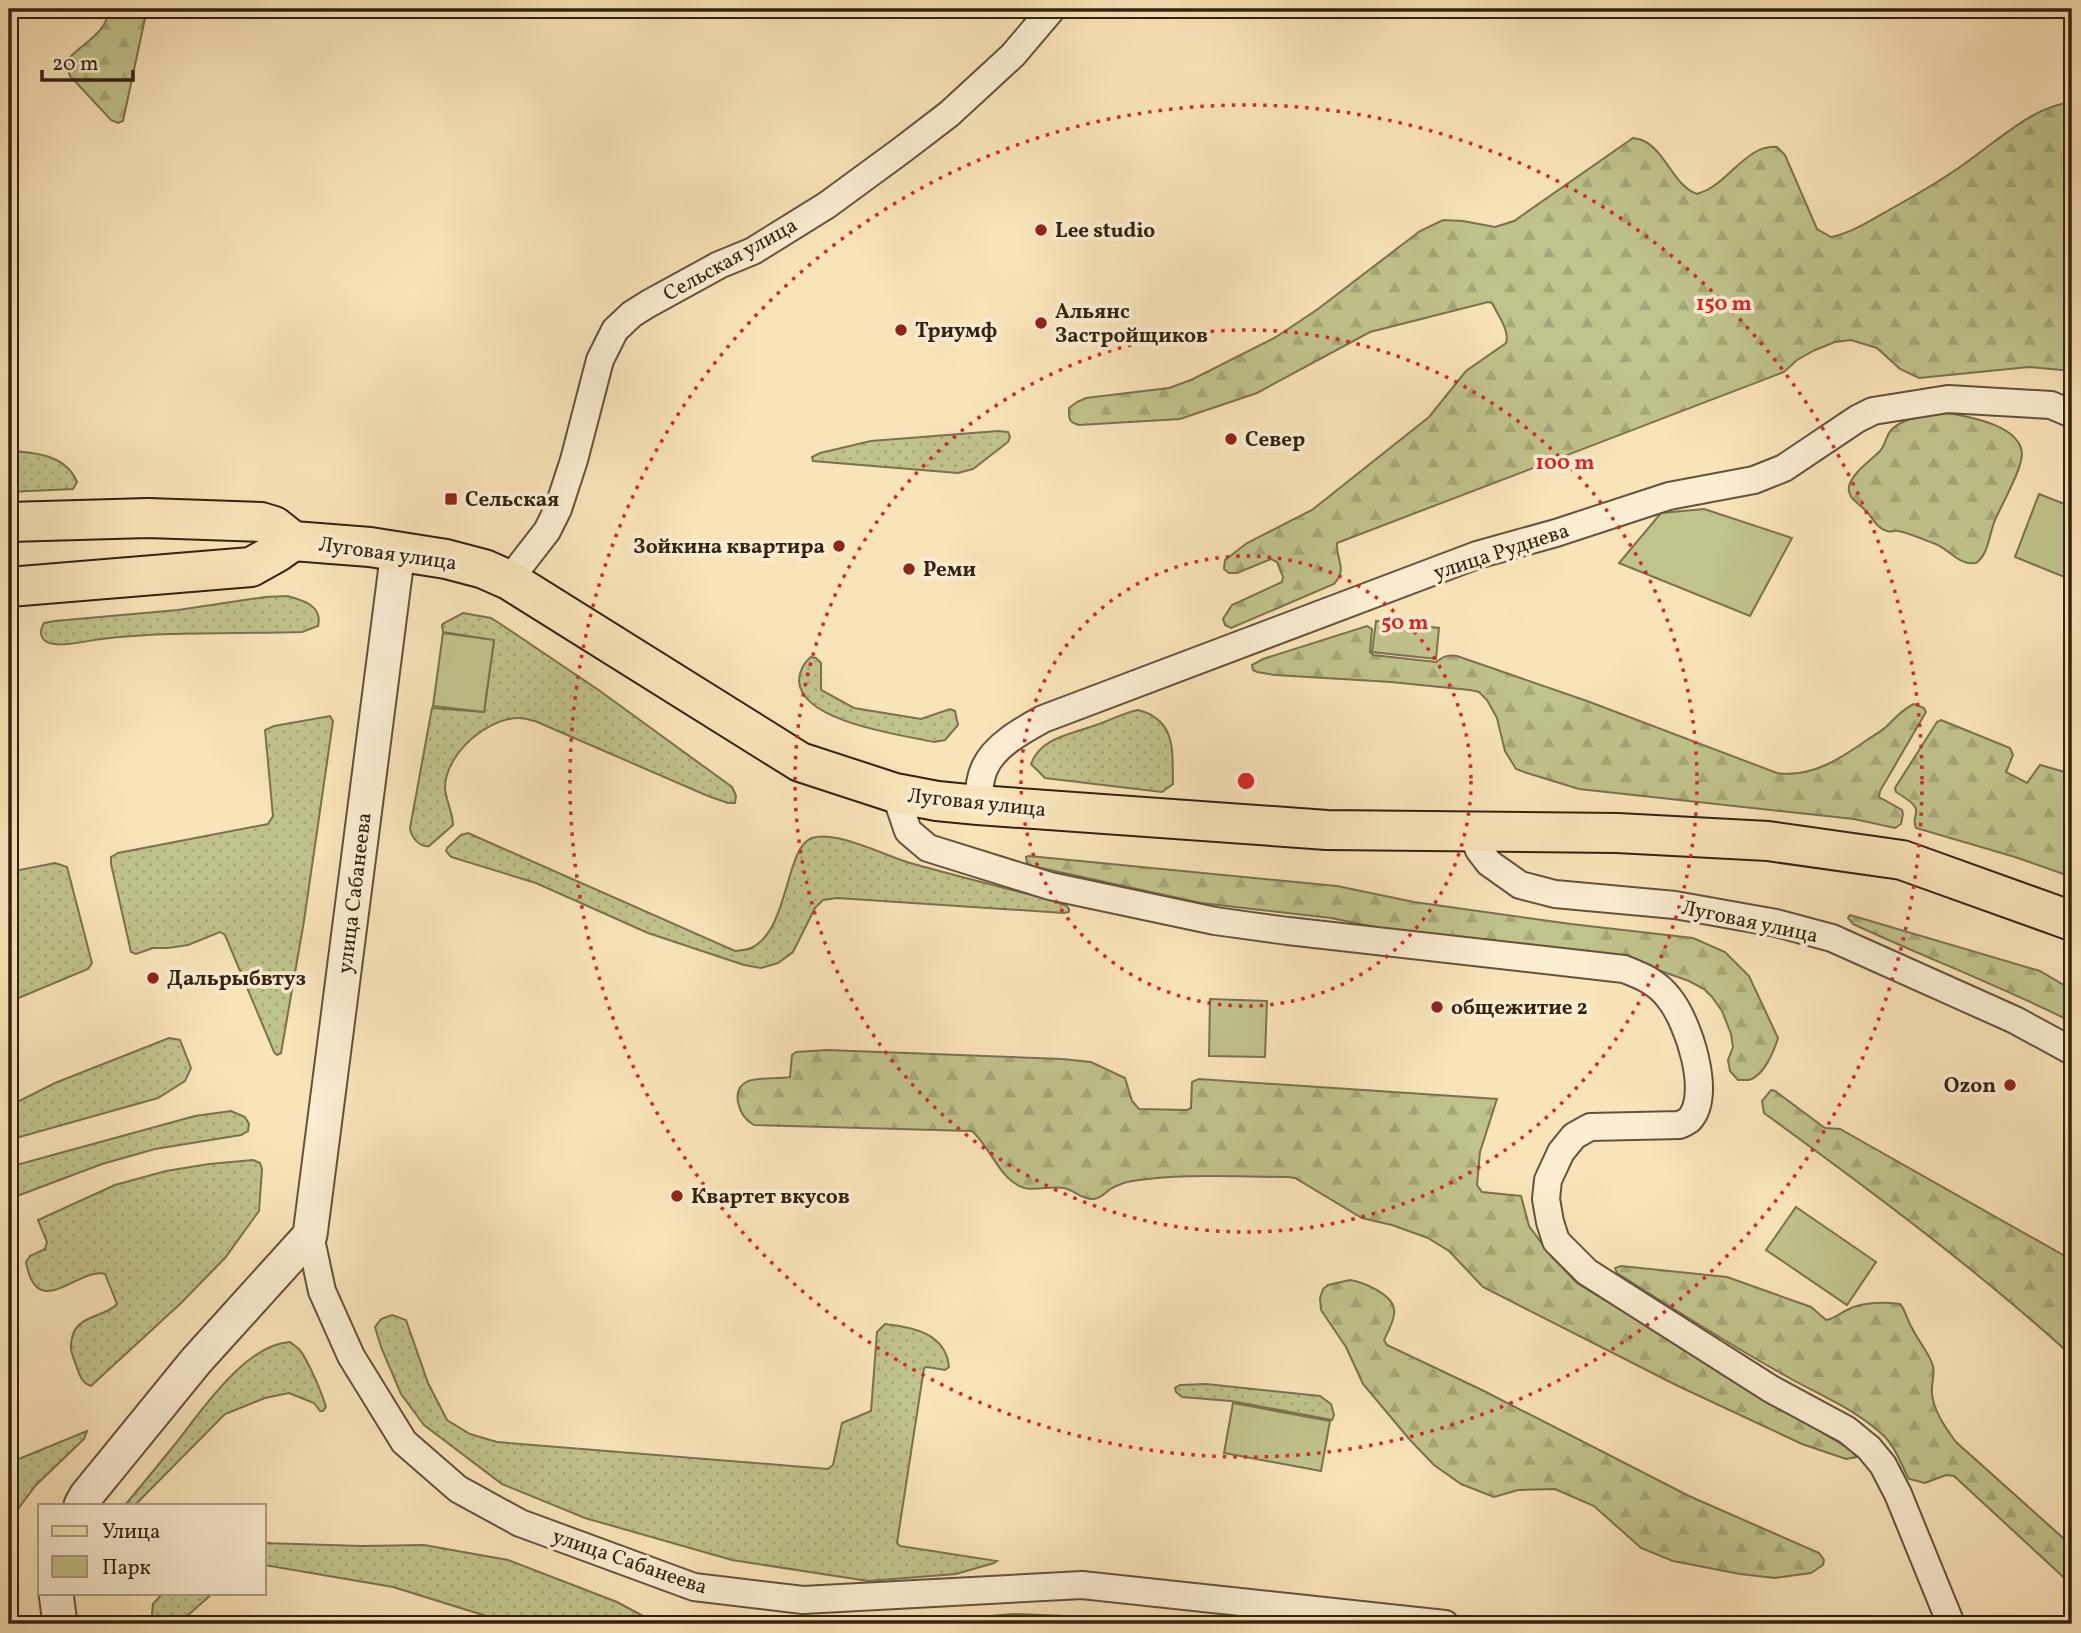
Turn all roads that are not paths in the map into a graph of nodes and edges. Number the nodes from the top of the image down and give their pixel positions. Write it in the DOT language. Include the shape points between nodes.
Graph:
graph roads {
  1 [pos="1052,9"];
  2 [pos="2072,414"];
  3 [pos="9,522"];
  4 [pos="293,541"];
  5 [pos="398,551"];
  6 [pos="509,579"];
  7 [pos="9,587"];
  8 [pos="895,793"];
  9 [pos="978,805"];
  10 [pos="1471,832"];
  11 [pos="2072,921"];
  12 [pos="2072,1051"];
  13 [pos="310,1235"];
  14 [pos="82,1504"];
  15 [pos="57,1594"];
  16 [pos="60,1624"];
  17 [pos="1445,1624"];
  18 [pos="1951,1624"];
  1 -- 6 [label="street, Сельская улица" via="1013,55 949,114 849,190 753,251 648,304 615,330 600,360 558,509 547,531"];
  2 -- 9 [label="street, улица Руднева" via="2051,405 1948,399 1873,411 1784,468 1754,480 1669,496 1477,555 1043,719 1021,731 990,759 981,777"];
  3 -- 4 [label="main road, Луговая улица" via="148,518 261,522"];
  4 -- 5 [label="main road, Луговая улица"];
  4 -- 7 [label="main road, Луговая улица" via="251,567"];
  5 -- 6 [label="main road, Луговая улица" via="446,559"];
  5 -- 13 [label="street, улица Сабанеева"];
  6 -- 8 [label="main road, Луговая улица" via="800,762"];
  8 -- 9 [label="main road, Луговая улица"];
  8 -- 18 [label="street" via="908,831 928,848 1050,886 1215,921 1625,969 1653,981 1671,999 1689,1035 1697,1071 1696,1108 1680,1125 1590,1127 1574,1136 1560,1152 1548,1180 1546,1199 1556,1241 1587,1272 1771,1389 1847,1430 1869,1448 1898,1494"];
  9 -- 10 [label="main road, Луговая улица" via="1327,830"];
  10 -- 11 [label="main road, Луговая улица" via="1768,841 1902,860"];
  10 -- 12 [label="street, Луговая улица" via="1489,863 1520,885 1555,894 1675,905 1832,938 2015,1020"];
  13 -- 14 [label="street" via="196,1361"];
  13 -- 17 [label="street, улица Сабанеева" via="323,1291 351,1356 404,1442 458,1489 520,1523 695,1587 803,1600 1082,1585"];
  15 -- 16 [label="street"];
}
